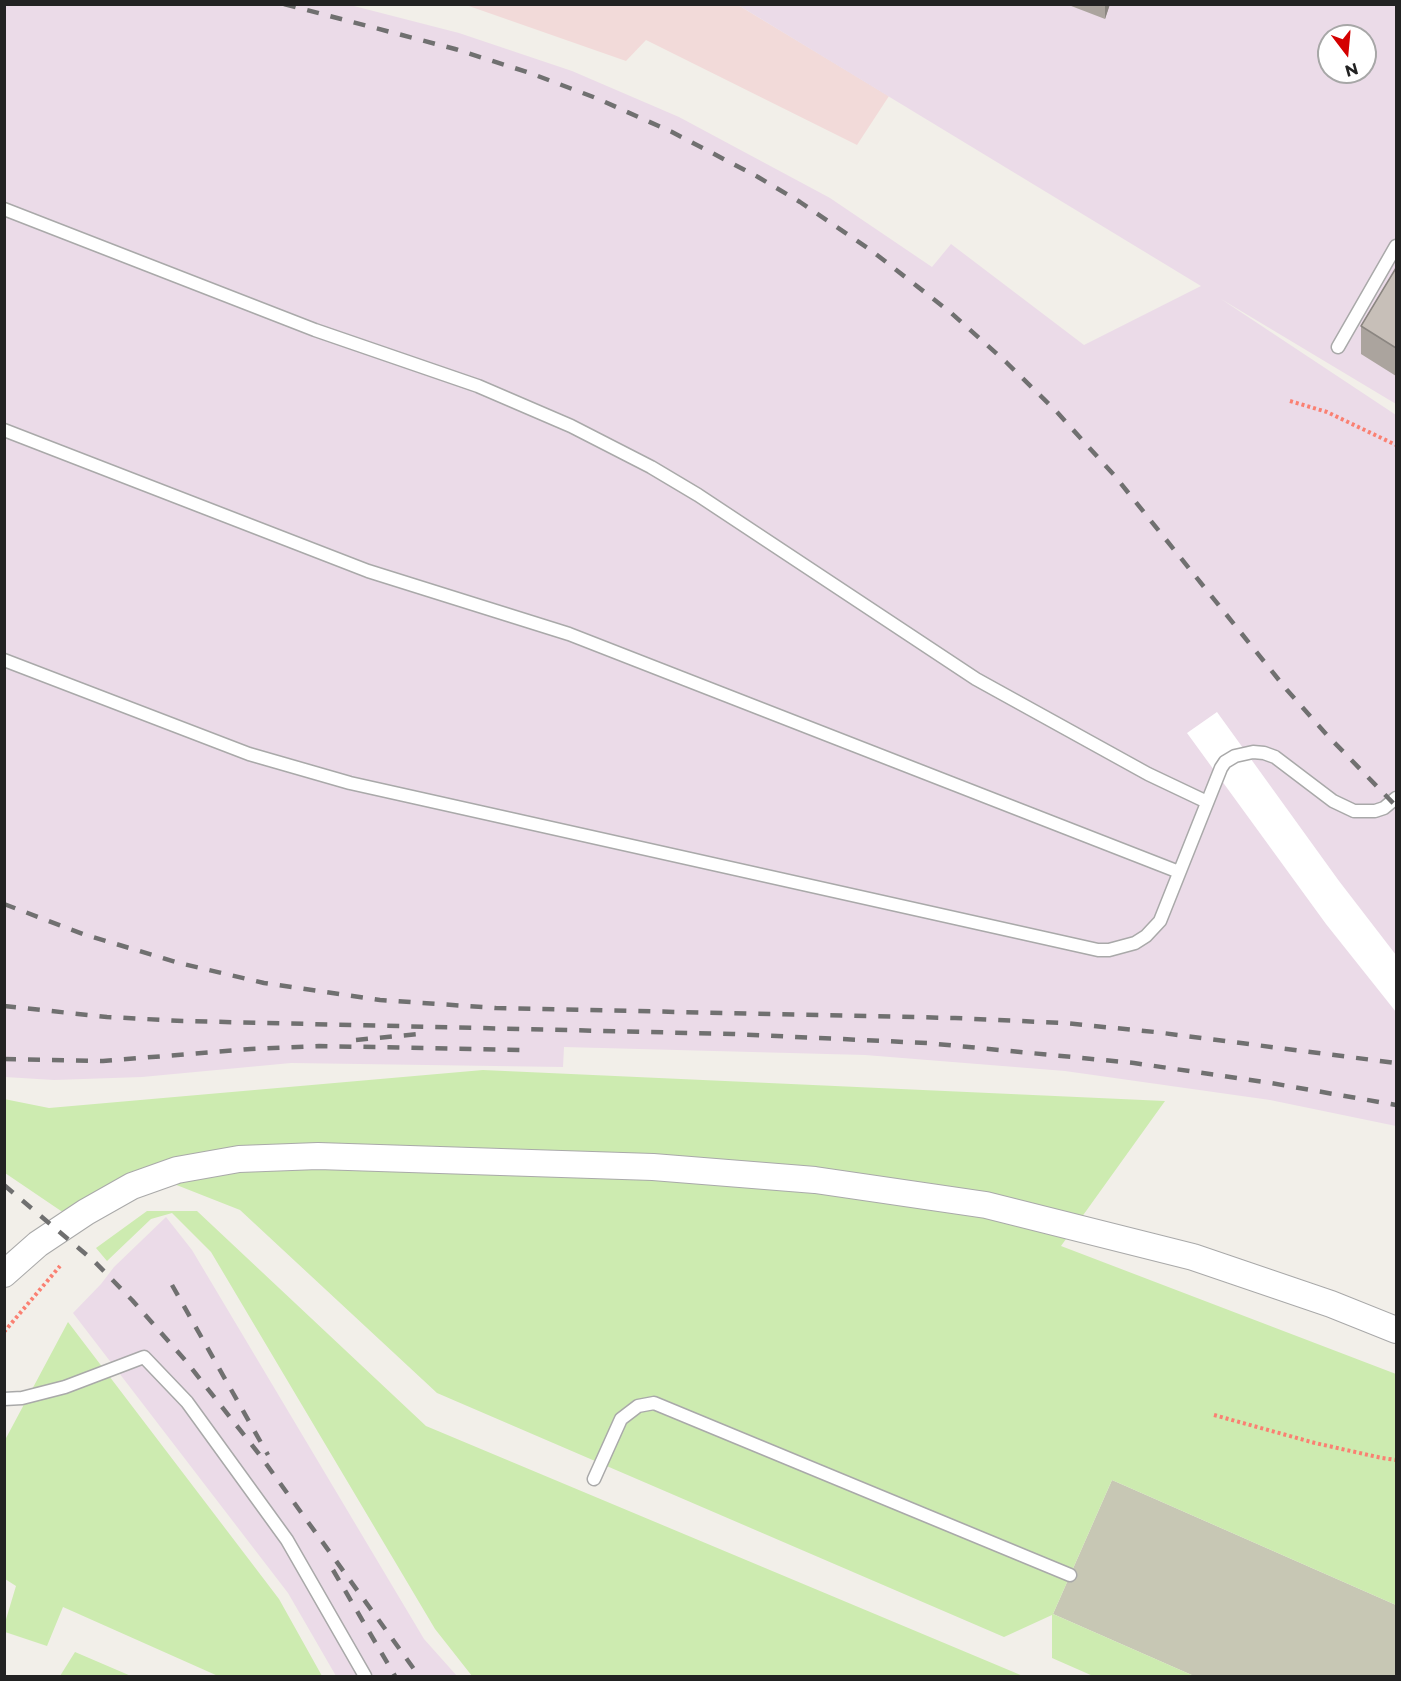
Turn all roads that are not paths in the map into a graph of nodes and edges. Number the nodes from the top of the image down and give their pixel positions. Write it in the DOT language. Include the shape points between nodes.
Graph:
graph roads {
  1 [pos="4,209"];
  2 [pos="1396,246"];
  3 [pos="1338,347"];
  4 [pos="4,430"];
  5 [pos="4,660"];
  6 [pos="1396,798"];
  7 [pos="1207,802"];
  8 [pos="1179,872"];
  9 [pos="4,1274"];
  10 [pos="1396,1330"];
  11 [pos="4,1399"];
  12 [pos="594,1479"];
  13 [pos="1070,1575"];
  14 [pos="365,1677"];
  1 -- 7 [label="lane" via="315,330 478,386 580,431 707,501 976,679 1148,774"];
  2 -- 3 [label="lane"];
  4 -- 8 [label="lane" via="368,571 570,634"];
  5 -- 8 [label="lane" via="249,754 350,783 1089,948 1110,950 1146,936 1160,921"];
  6 -- 7 [label="lane" via="1375,812 1354,811 1324,795 1275,757 1253,752 1225,762"];
  7 -- 8 [label="lane"];
  9 -- 10 [label="street" via="38,1244 132,1186 177,1170 239,1159 318,1156 653,1167 815,1180 986,1205 1193,1257"];
  11 -- 14 [label="lane" via="65,1387 144,1357 187,1402 287,1540"];
  12 -- 13 [label="lane" via="621,1419 638,1406 654,1403"];
}
